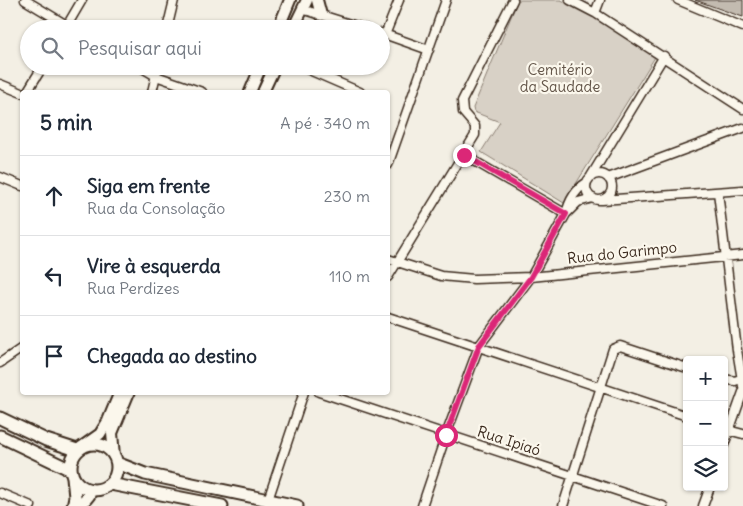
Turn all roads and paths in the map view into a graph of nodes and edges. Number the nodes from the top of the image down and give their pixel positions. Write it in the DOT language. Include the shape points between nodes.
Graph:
graph roads {
  1 [pos="25,0"];
  2 [pos="82,0"];
  3 [pos="174,0"];
  4 [pos="290,0"];
  5 [pos="317,0"];
  6 [pos="399,0"];
  7 [pos="446,0"];
  8 [pos="512,0"];
  9 [pos="570,0"];
  10 [pos="600,0"];
  11 [pos="679,0"];
  12 [pos="305,4"];
  13 [pos="595,13"];
  14 [pos="321,15"];
  15 [pos="56,20"];
  16 [pos="73,20"];
  17 [pos="169,20"];
  18 [pos="282,20"];
  19 [pos="297,20"];
  20 [pos="337,20"];
  21 [pos="390,20"];
  22 [pos="743,27"];
  23 [pos="390,36"];
  24 [pos="429,50"];
  25 [pos="664,56"];
  26 [pos="37,75"];
  27 [pos="257,75"];
  28 [pos="271,75"];
  29 [pos="321,75"];
  30 [pos="156,76"];
  31 [pos="0,84"];
  32 [pos="28,90"];
  33 [pos="152,90"];
  34 [pos="196,90"];
  35 [pos="251,90"];
  36 [pos="264,90"];
  37 [pos="355,90"];
  38 [pos="20,92"];
  39 [pos="743,109"];
  40 [pos="743,128"];
  41 [pos="464,155"];
  42 [pos="390,159"];
  43 [pos="629,171"];
  44 [pos="591,176"];
  45 [pos="0,177"];
  46 [pos="608,178"];
  47 [pos="586,183"];
  48 [pos="20,185"];
  49 [pos="612,188"];
  50 [pos="743,190"];
  51 [pos="718,192"];
  52 [pos="593,198"];
  53 [pos="629,198"];
  54 [pos="602,200"];
  55 [pos="566,214"];
  56 [pos="743,255"];
  57 [pos="726,257"];
  58 [pos="390,259"];
  59 [pos="396,262"];
  60 [pos="390,273"];
  61 [pos="531,277"];
  62 [pos="390,318"];
  63 [pos="479,346"];
  64 [pos="20,349"];
  65 [pos="0,363"];
  66 [pos="683,367"];
  67 [pos="728,380"];
  68 [pos="743,381"];
  69 [pos="600,386"];
  70 [pos="743,392"];
  71 [pos="119,395"];
  72 [pos="128,395"];
  73 [pos="303,395"];
  74 [pos="328,395"];
  75 [pos="683,415"];
  76 [pos="0,418"];
  77 [pos="728,427"];
  78 [pos="728,429"];
  79 [pos="33,434"];
  80 [pos="743,434"];
  81 [pos="446,435"];
  82 [pos="0,436"];
  83 [pos="80,448"];
  84 [pos="27,450"];
  85 [pos="116,460"];
  86 [pos="72,474"];
  87 [pos="572,476"];
  88 [pos="162,478"];
  89 [pos="110,484"];
  90 [pos="90,490"];
  91 [pos="709,491"];
  92 [pos="0,493"];
  93 [pos="158,493"];
  94 [pos="268,500"];
  95 [pos="30,506"];
  96 [pos="73,506"];
  97 [pos="80,506"];
  98 [pos="222,506"];
  99 [pos="297,506"];
  100 [pos="422,506"];
  101 [pos="563,506"];
  102 [pos="663,506"];
  103 [pos="704,506"];
  1 -- 15 [label="street"];
  2 -- 16 [label="street"];
  3 -- 17 [label="street"];
  4 -- 18 [label="main road"];
  5 -- 14 [label="main road"];
  6 -- 21 [label="street"];
  7 -- 24 [label="street"];
  8 -- 41 [label="street" via="462,101 463,112 476,130"];
  9 -- 13 [label="street"];
  10 -- 13 [label="street"];
  11 -- 22 [label="street"];
  12 -- 14 [label="street"];
  12 -- 19 [label="main road"];
  13 -- 25 [label="street"];
  14 -- 20 [label="street"];
  23 -- 24 [label="street"];
  24 -- 42 [label="street"];
  25 -- 39 [label="street"];
  25 -- 44 [label="street"];
  26 -- 32 [label="street"];
  27 -- 35 [label="main road"];
  28 -- 36 [label="main road"];
  29 -- 37 [label="street"];
  30 -- 33 [label="street"];
  30 -- 34 [label="street"];
  31 -- 38 [label="street"];
  40 -- 43 [label="street"];
  41 -- 55 [label="street"];
  41 -- 59 [label="street"];
  43 -- 46 [label="street"];
  43 -- 49 [label="street"];
  44 -- 46 [label="street" via="600,174"];
  44 -- 47 [label="street"];
  45 -- 48 [label="street"];
  46 -- 49 [label="street"];
  47 -- 52 [label="street" via="586,192"];
  47 -- 55 [label="street" via="568,204"];
  49 -- 53 [label="street"];
  49 -- 54 [label="street"];
  50 -- 51 [label="street"];
  51 -- 53 [label="street"];
  51 -- 57 [label="street"];
  52 -- 54 [label="street"];
  52 -- 55 [label="street" via="578,202"];
  53 -- 54 [label="street"];
  55 -- 61 [label="street"];
  56 -- 57 [label="street, Rua do Garimpo"];
  57 -- 61 [label="street, Rua do Garimpo"];
  57 -- 68 [label="street"];
  58 -- 59 [label="street, Rua do Garimpo"];
  59 -- 60 [label="street"];
  59 -- 61 [label="street, Rua do Garimpo" via="457,278"];
  61 -- 63 [label="street"];
  62 -- 63 [label="street"];
  63 -- 69 [label="street"];
  63 -- 81 [label="street"];
  64 -- 65 [label="street"];
  66 -- 69 [label="street" via="615,347"];
  67 -- 68 [label="street"];
  69 -- 75 [label="street"];
  69 -- 87 [label="street"];
  70 -- 77 [label="street"];
  71 -- 83 [label="main road" via="100,434"];
  72 -- 85 [label="main road" via="112,433"];
  73 -- 94 [label="street"];
  74 -- 81 [label="street, Rua Ipiaó"];
  76 -- 79 [label="main road"];
  78 -- 80 [label="street"];
  79 -- 83 [label="main road"];
  79 -- 84 [label="main road" via="26,440"];
  81 -- 87 [label="street, Rua Ipiaó"];
  81 -- 100 [label="street"];
  82 -- 84 [label="main road"];
  83 -- 85 [label="main road" via="101,444 111,451"];
  83 -- 86 [label="main road" via="73,456"];
  84 -- 86 [label="main road"];
  85 -- 88 [label="main road" via="129,469"];
  85 -- 89 [label="main road" via="117,471"];
  86 -- 90 [label="main road" via="83,488"];
  86 -- 96 [label="main road"];
  87 -- 101 [label="street"];
  87 -- 102 [label="street, Rua Ipiaó"];
  88 -- 93 [label="main road"];
  88 -- 94 [label="main road"];
  89 -- 90 [label="main road"];
  89 -- 93 [label="main road"];
  90 -- 97 [label="main road"];
  91 -- 103 [label="street"];
  92 -- 95 [label="street"];
  93 -- 98 [label="main road"];
  94 -- 99 [label="main road"];
}
